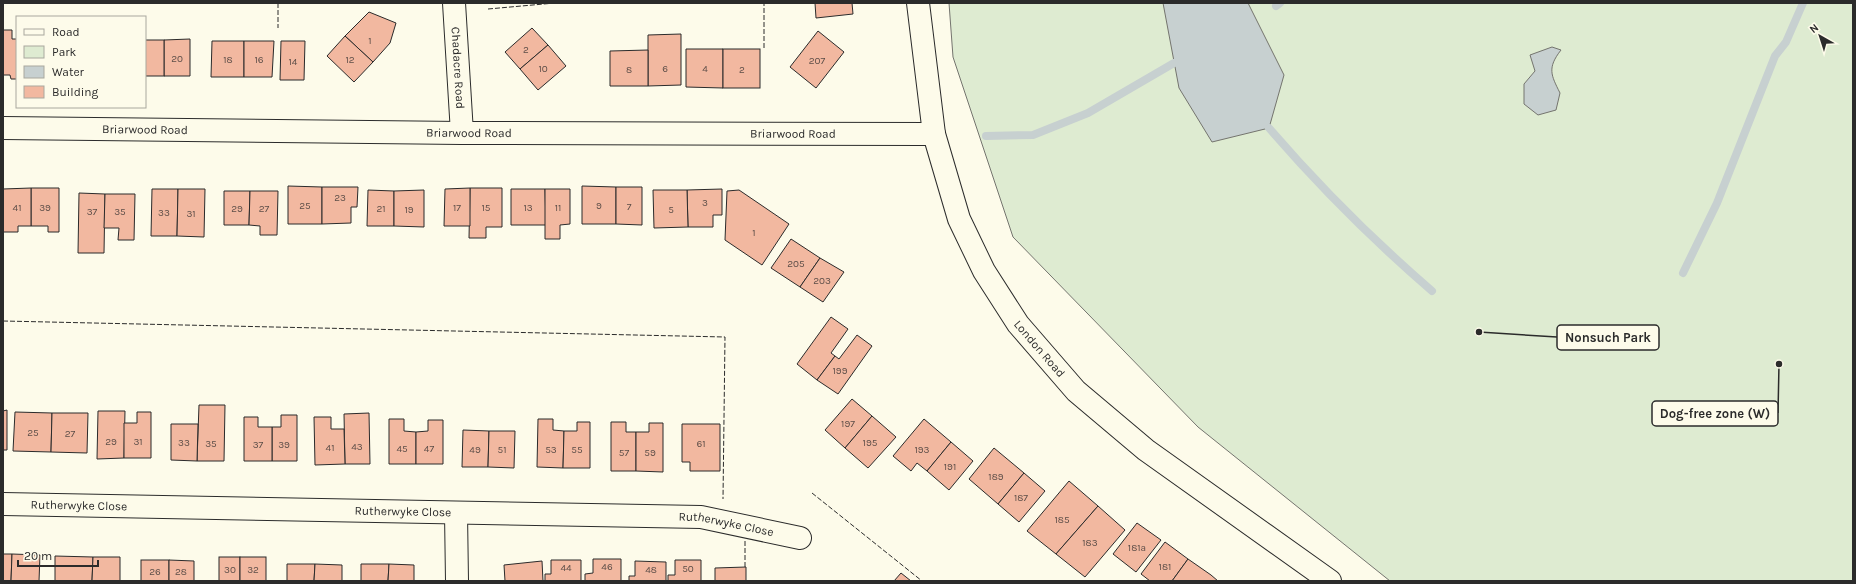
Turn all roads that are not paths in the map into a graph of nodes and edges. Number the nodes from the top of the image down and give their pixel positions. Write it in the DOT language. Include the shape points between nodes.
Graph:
graph roads {
  1 [pos="454,3"];
  2 [pos="918,3"];
  3 [pos="3,128"];
  4 [pos="462,133"];
  5 [pos="934,134"];
  6 [pos="3,504"];
  7 [pos="456,513"];
  8 [pos="800,538"];
  9 [pos="458,581"];
  10 [pos="1330,581"];
  1 -- 4 [label="main road, Chadacre Road"];
  2 -- 5 [label="main road, London Road"];
  3 -- 4 [label="main road, Briarwood Road"];
  4 -- 5 [label="main road, Briarwood Road"];
  5 -- 10 [label="main road, London Road" via="959,219 984,271 1018,324 1076,391 1146,450"];
  6 -- 7 [label="main road, Rutherwyke Close"];
  7 -- 8 [label="main road, Rutherwyke Close" via="701,518"];
  7 -- 9 [label="main road"];
}
